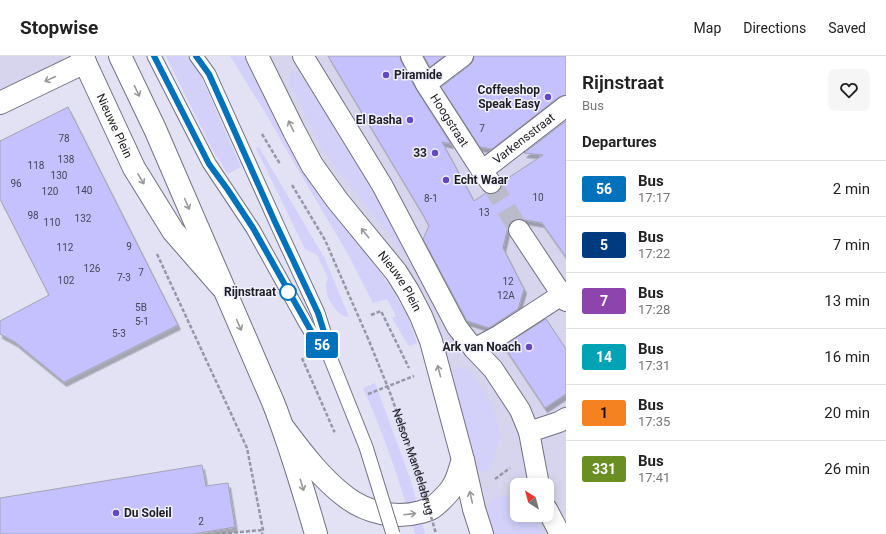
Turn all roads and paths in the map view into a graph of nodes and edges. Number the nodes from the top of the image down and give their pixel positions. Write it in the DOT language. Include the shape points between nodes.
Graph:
graph roads {
  1 [pos="120,56"];
  2 [pos="154,56"];
  3 [pos="196,56"];
  4 [pos="257,56"];
  5 [pos="302,56"];
  6 [pos="411,56"];
  7 [pos="463,56"];
  8 [pos="84,59"];
  9 [pos="426,84"];
  10 [pos="0,103"];
  11 [pos="566,106"];
  12 [pos="260,131"];
  13 [pos="284,170"];
  14 [pos="486,177"];
  15 [pos="291,183"];
  16 [pos="519,230"];
  17 [pos="155,250"];
  18 [pos="224,289"];
  19 [pos="565,296"];
  20 [pos="371,315"];
  21 [pos="474,349"];
  22 [pos="328,352"];
  23 [pos="301,356"];
  24 [pos="410,369"];
  25 [pos="566,418"];
  26 [pos="282,427"];
  27 [pos="334,431"];
  28 [pos="531,441"];
  29 [pos="463,460"];
  30 [pos="538,478"];
  31 [pos="474,510"];
  32 [pos="554,522"];
  33 [pos="263,530"];
  34 [pos="216,534"];
  35 [pos="262,534"];
  36 [pos="316,534"];
  37 [pos="393,534"];
  38 [pos="436,534"];
  39 [pos="482,534"];
  40 [pos="560,534"];
  1 -- 18 [label="street, Nieuwe Plein, one-way" via="155,129"];
  2 -- 22 [label="lane" via="209,164 253,228 315,339"];
  3 -- 22 [label="lane" via="209,74 318,313"];
  29 -- 4 [label="street, Nieuwe Plein, one-way" via="431,341 421,316 396,272 312,165"];
  5 -- 21 [label="street" via="382,185 457,327"];
  6 -- 9 [label="street, Hoogstraat"];
  7 -- 9 [label="street"];
  8 -- 10 [label="street, one-way"];
  8 -- 18 [label="street, Nieuwe Plein, one-way" via="134,168 173,231"];
  9 -- 14 [label="street, Hoogstraat"];
  11 -- 14 [label="street, Varkensstraat"];
  12 -- 13 [label="path"];
  15 -- 38 [label="path, Nelson Mandelabrug, bridge" via="325,240 368,336 420,477"];
  16 -- 19 [label="street"];
  17 -- 33 [label="path" via="247,448"];
  18 -- 26 [label="street, Nieuwe Plein, one-way"];
  19 -- 21 [label="street"];
  20 -- 24 [label="path" via="381,311"];
  21 -- 28 [label="street" via="493,368 520,410"];
  22 -- 37 [label="lane, bridge" via="366,447"];
  23 -- 27 [label="path"];
  25 -- 28 [label="street"];
  26 -- 29 [label="street, one-way" via="330,484 362,507 382,514 410,515 430,509 454,485"];
  26 -- 36 [label="street, Nieuwe Plein, one-way"];
  28 -- 30 [label="street"];
  28 -- 31 [label="path" via="492,481"];
  31 -- 29 [label="street, Nieuwe Plein, one-way"];
  31 -- 39 [label="street, Nieuwe Plein"];
  32 -- 40 [label="street"];
  33 -- 34 [label="path"];
  33 -- 35 [label="path"];
}
